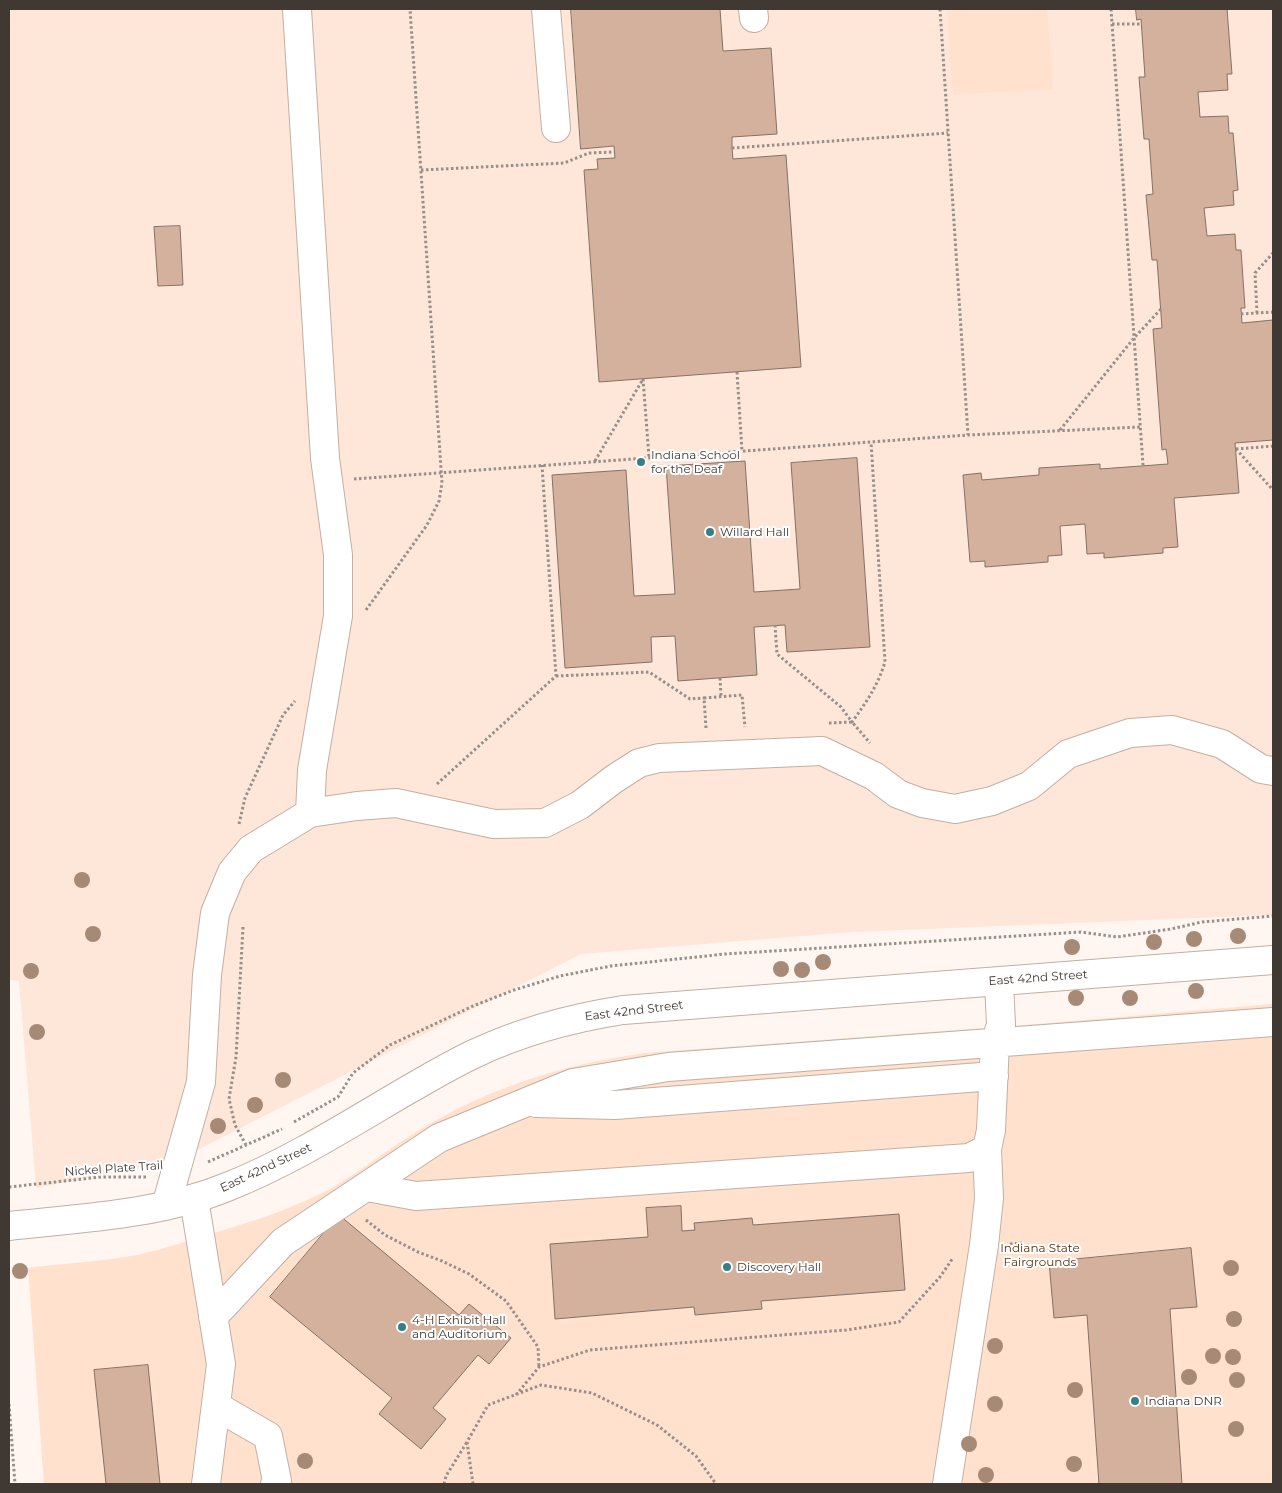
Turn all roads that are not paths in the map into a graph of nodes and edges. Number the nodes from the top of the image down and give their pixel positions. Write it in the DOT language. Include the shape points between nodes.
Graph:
graph roads {
  1 [pos="297,9"];
  2 [pos="546,9"];
  3 [pos="556,128"];
  4 [pos="1273,771"];
  5 [pos="310,813"];
  6 [pos="1273,960"];
  7 [pos="1000,981"];
  8 [pos="1273,1022"];
  9 [pos="995,1043"];
  10 [pos="994,1076"];
  11 [pos="526,1103"];
  12 [pos="987,1149"];
  13 [pos="367,1187"];
  14 [pos="194,1200"];
  15 [pos="166,1206"];
  16 [pos="9,1226"];
  17 [pos="213,1317"];
  18 [pos="216,1406"];
  19 [pos="206,1484"];
  20 [pos="275,1484"];
  21 [pos="947,1484"];
  1 -- 5 [label="street" via="325,458 338,555 338,616 312,770"];
  2 -- 3 [label="street"];
  4 -- 5 [label="street" via="1261,768 1222,744 1172,730 1130,733 1068,754 1029,786 992,801 955,809 922,803 898,794 874,776 822,750 646,761 580,805 545,823 494,824 396,803"];
  5 -- 15 [label="street" via="251,849 232,872 216,913 207,975 202,1082"];
  6 -- 7 [label="street, East 42nd Street"];
  7 -- 9 [label="street" via="1001,1025"];
  7 -- 14 [label="street, East 42nd Street" via="623,1010 554,1024 476,1053 295,1156"];
  8 -- 9 [label="street"];
  9 -- 10 [label="street"];
  9 -- 11 [label="street" via="668,1068 574,1084"];
  10 -- 11 [label="street" via="615,1105"];
  10 -- 12 [label="street"];
  11 -- 13 [label="street" via="439,1138"];
  12 -- 13 [label="street" via="970,1158 416,1196"];
  12 -- 21 [label="street" via="989,1198 984,1245"];
  13 -- 17 [label="street" via="283,1242"];
  14 -- 15 [label="street, East 42nd Street"];
  14 -- 17 [label="street"];
  15 -- 16 [label="street, East 42nd Street"];
  17 -- 18 [label="street" via="221,1364"];
  18 -- 19 [label="street"];
  18 -- 20 [label="street" via="268,1436"];
}
